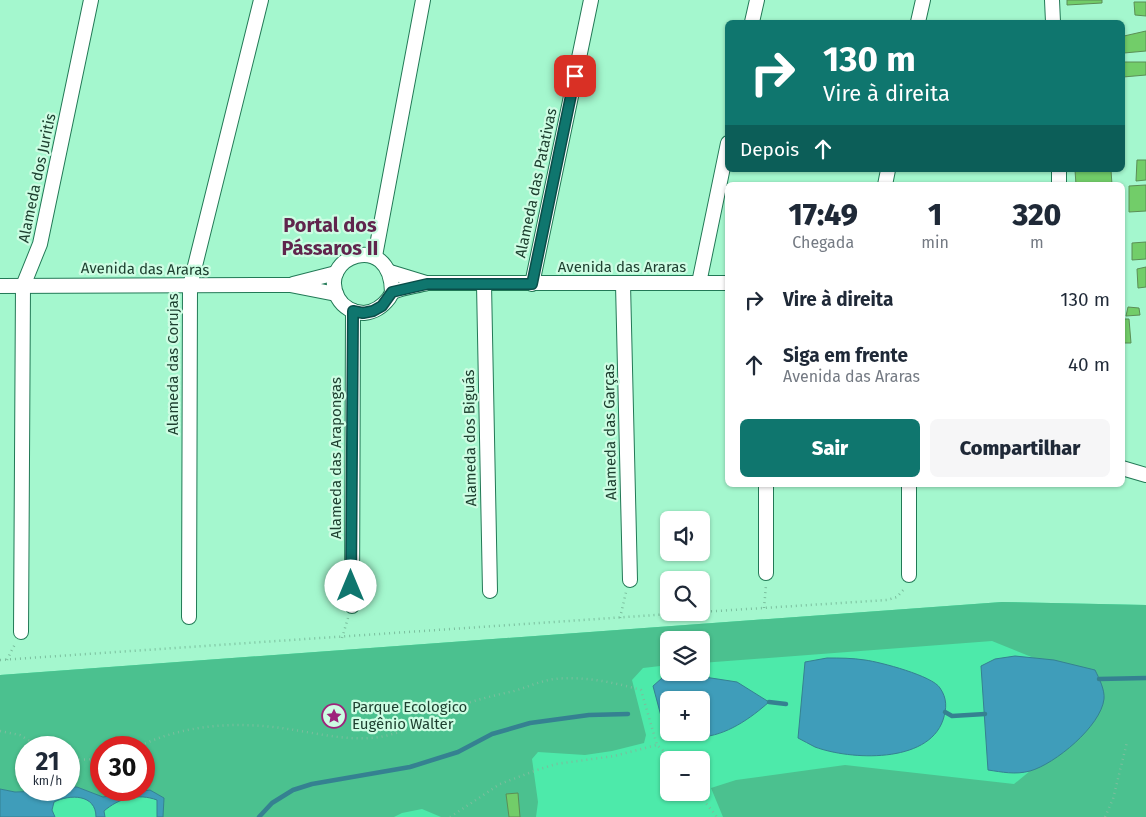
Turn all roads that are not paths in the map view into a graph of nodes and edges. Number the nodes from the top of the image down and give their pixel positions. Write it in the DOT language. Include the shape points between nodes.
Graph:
graph roads {
  1 [pos="91,0"];
  2 [pos="261,0"];
  3 [pos="423,0"];
  4 [pos="591,0"];
  5 [pos="756,0"];
  6 [pos="923,0"];
  7 [pos="1052,0"];
  8 [pos="752,20"];
  9 [pos="918,20"];
  10 [pos="1053,20"];
  11 [pos="725,157"];
  12 [pos="374,256"];
  13 [pos="390,272"];
  14 [pos="336,273"];
  15 [pos="699,283"];
  16 [pos="725,283"];
  17 [pos="427,284"];
  18 [pos="484,284"];
  19 [pos="532,284"];
  20 [pos="623,284"];
  21 [pos="290,285"];
  22 [pos="0,286"];
  23 [pos="23,286"];
  24 [pos="190,286"];
  25 [pos="392,292"];
  26 [pos="336,294"];
  27 [pos="353,311"];
  28 [pos="1125,469"];
  29 [pos="1146,475"];
  30 [pos="766,487"];
  31 [pos="909,487"];
  32 [pos="766,574"];
  33 [pos="909,575"];
  34 [pos="630,580"];
  35 [pos="490,591"];
  36 [pos="352,606"];
  37 [pos="190,616"];
  38 [pos="22,632"];
  1 -- 23 [label="street, Alameda dos Juritis" via="40,244"];
  2 -- 24 [label="street, Alameda das Corujas"];
  3 -- 12 [label="street"];
  4 -- 19 [label="street, Alameda das Patativas"];
  5 -- 8 [label="street"];
  6 -- 9 [label="street"];
  7 -- 10 [label="street"];
  11 -- 15 [label="street"];
  12 -- 13 [label="street" via="384,262"];
  12 -- 14 [label="street" via="352,256"];
  13 -- 17 [label="street"];
  13 -- 25 [label="street"];
  14 -- 21 [label="street"];
  14 -- 26 [label="street"];
  15 -- 16 [label="street, Avenida das Araras"];
  15 -- 20 [label="street, Avenida das Araras"];
  17 -- 18 [label="street, Avenida das Araras"];
  17 -- 25 [label="street"];
  18 -- 19 [label="street, Avenida das Araras"];
  18 -- 35 [label="street, Alameda dos Biguás"];
  19 -- 20 [label="street, Avenida das Araras"];
  20 -- 34 [label="street, Alameda das Garças"];
  21 -- 24 [label="street, Avenida das Araras"];
  21 -- 26 [label="street"];
  22 -- 23 [label="street, Avenida das Araras"];
  23 -- 24 [label="street, Avenida das Araras"];
  23 -- 38 [label="street, Alameda dos Juritis"];
  24 -- 37 [label="street, Alameda das Corujas"];
  25 -- 27 [label="street" via="382,306 373,311"];
  26 -- 27 [label="street"];
  27 -- 36 [label="street, Alameda das Arapongas"];
  28 -- 29 [label="street"];
  30 -- 32 [label="street"];
  31 -- 33 [label="street"];
}
